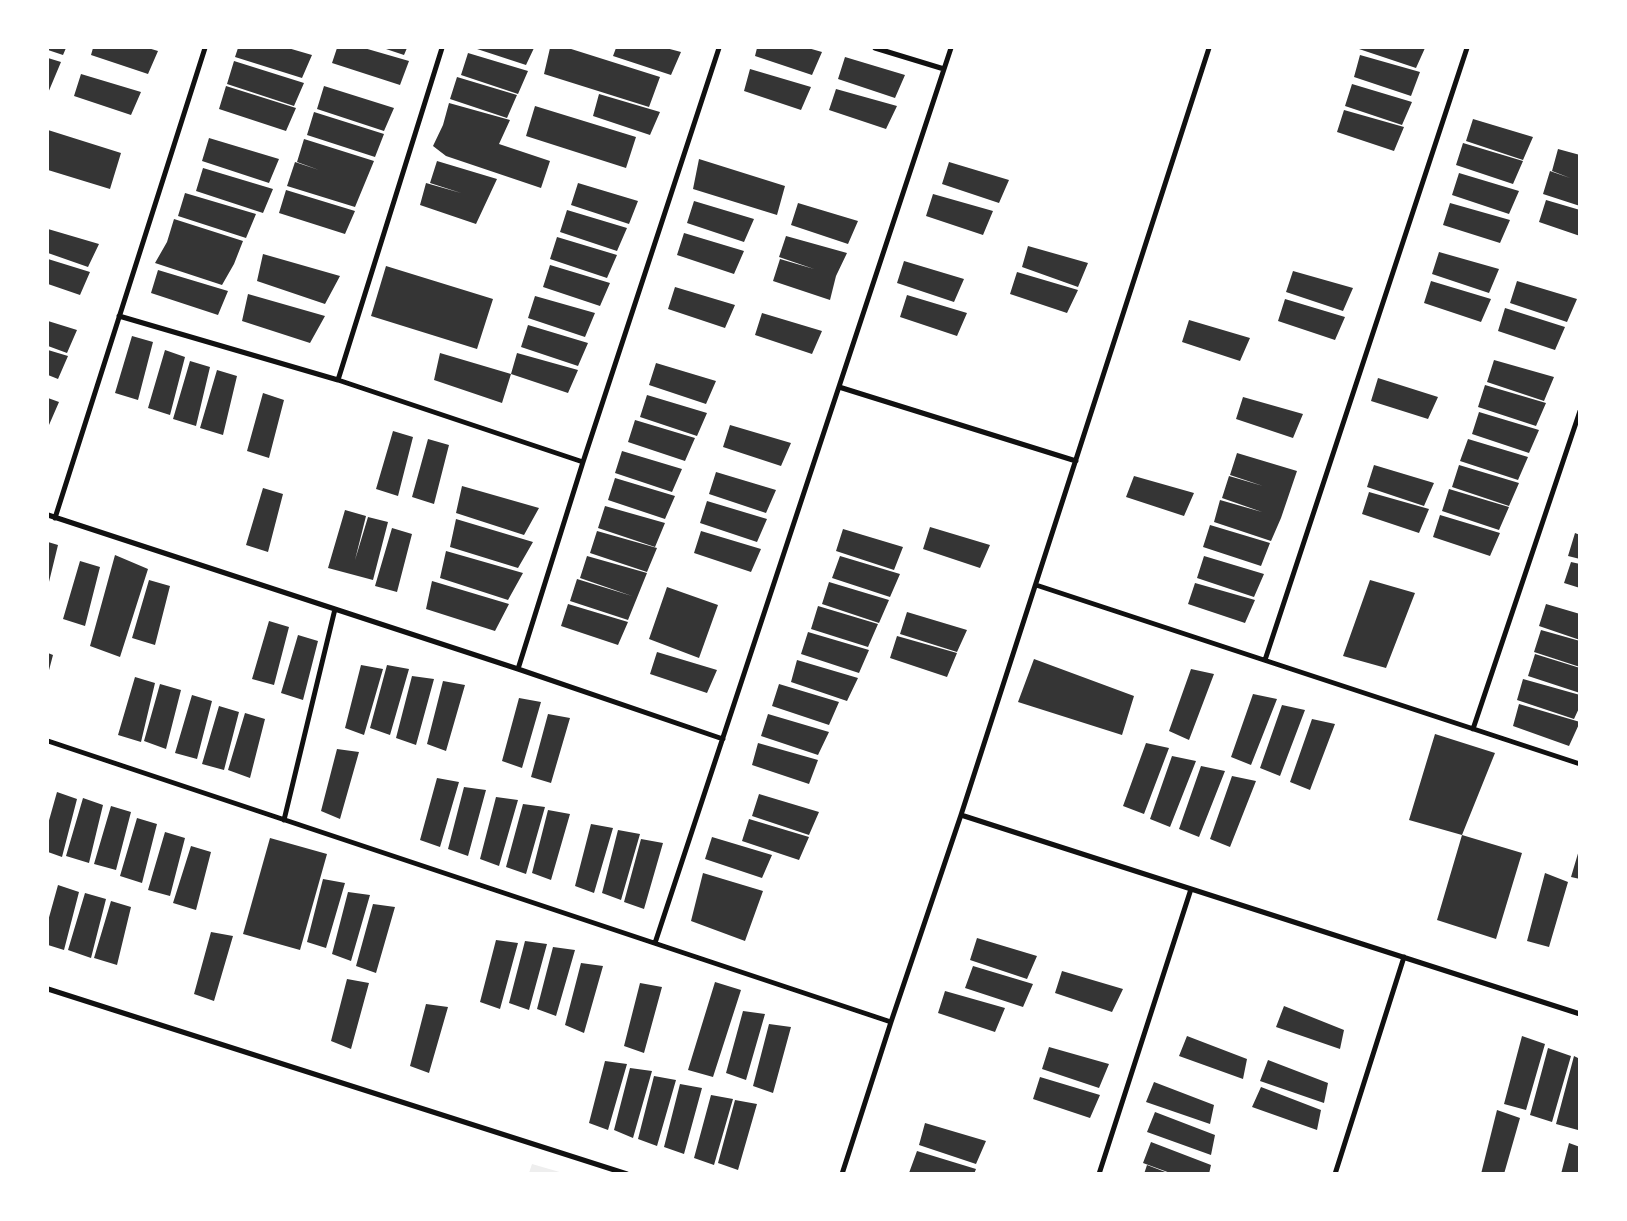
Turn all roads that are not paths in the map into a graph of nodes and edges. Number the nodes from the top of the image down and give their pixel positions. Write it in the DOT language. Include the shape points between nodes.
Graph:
graph roads {
  1 [pos="205,48"];
  2 [pos="442,48"];
  3 [pos="719,48"];
  4 [pos="875,48"];
  5 [pos="951,48"];
  6 [pos="1209,48"];
  7 [pos="1467,48"];
  8 [pos="944,69"];
  9 [pos="119,316"];
  10 [pos="338,380"];
  11 [pos="839,387"];
  12 [pos="1580,411"];
  13 [pos="1076,461"];
  14 [pos="583,462"];
  15 [pos="48,515"];
  16 [pos="55,518"];
  17 [pos="1036,585"];
  18 [pos="335,609"];
  19 [pos="1265,660"];
  20 [pos="518,669"];
  21 [pos="1473,729"];
  22 [pos="723,739"];
  23 [pos="48,741"];
  24 [pos="1580,764"];
  25 [pos="961,815"];
  26 [pos="284,820"];
  27 [pos="1191,889"];
  28 [pos="655,943"];
  29 [pos="1404,957"];
  30 [pos="48,989"];
  31 [pos="1580,1014"];
  32 [pos="891,1022"];
  33 [pos="628,1174"];
  34 [pos="842,1174"];
  35 [pos="1099,1174"];
  36 [pos="1334,1174"];
  1 -- 9 [label="street"];
  2 -- 10 [label="street"];
  3 -- 14 [label="street"];
  4 -- 8 [label="street"];
  5 -- 8 [label="street"];
  6 -- 13 [label="street"];
  7 -- 19 [label="street"];
  8 -- 11 [label="street"];
  9 -- 10 [label="street"];
  9 -- 16 [label="street"];
  10 -- 14 [label="street"];
  11 -- 13 [label="street"];
  11 -- 22 [label="street"];
  12 -- 21 [label="street"];
  13 -- 17 [label="street"];
  14 -- 20 [label="street"];
  15 -- 16 [label="street"];
  16 -- 18 [label="street"];
  17 -- 19 [label="street"];
  17 -- 25 [label="street"];
  18 -- 20 [label="street"];
  18 -- 26 [label="street"];
  19 -- 21 [label="street"];
  20 -- 22 [label="street"];
  21 -- 24 [label="street"];
  22 -- 28 [label="street"];
  23 -- 26 [label="street"];
  25 -- 27 [label="street"];
  25 -- 32 [label="street"];
  26 -- 28 [label="street"];
  27 -- 29 [label="street"];
  27 -- 35 [label="street"];
  28 -- 32 [label="street"];
  29 -- 31 [label="street"];
  29 -- 36 [label="street"];
  30 -- 33 [label="street"];
  32 -- 34 [label="street"];
}
